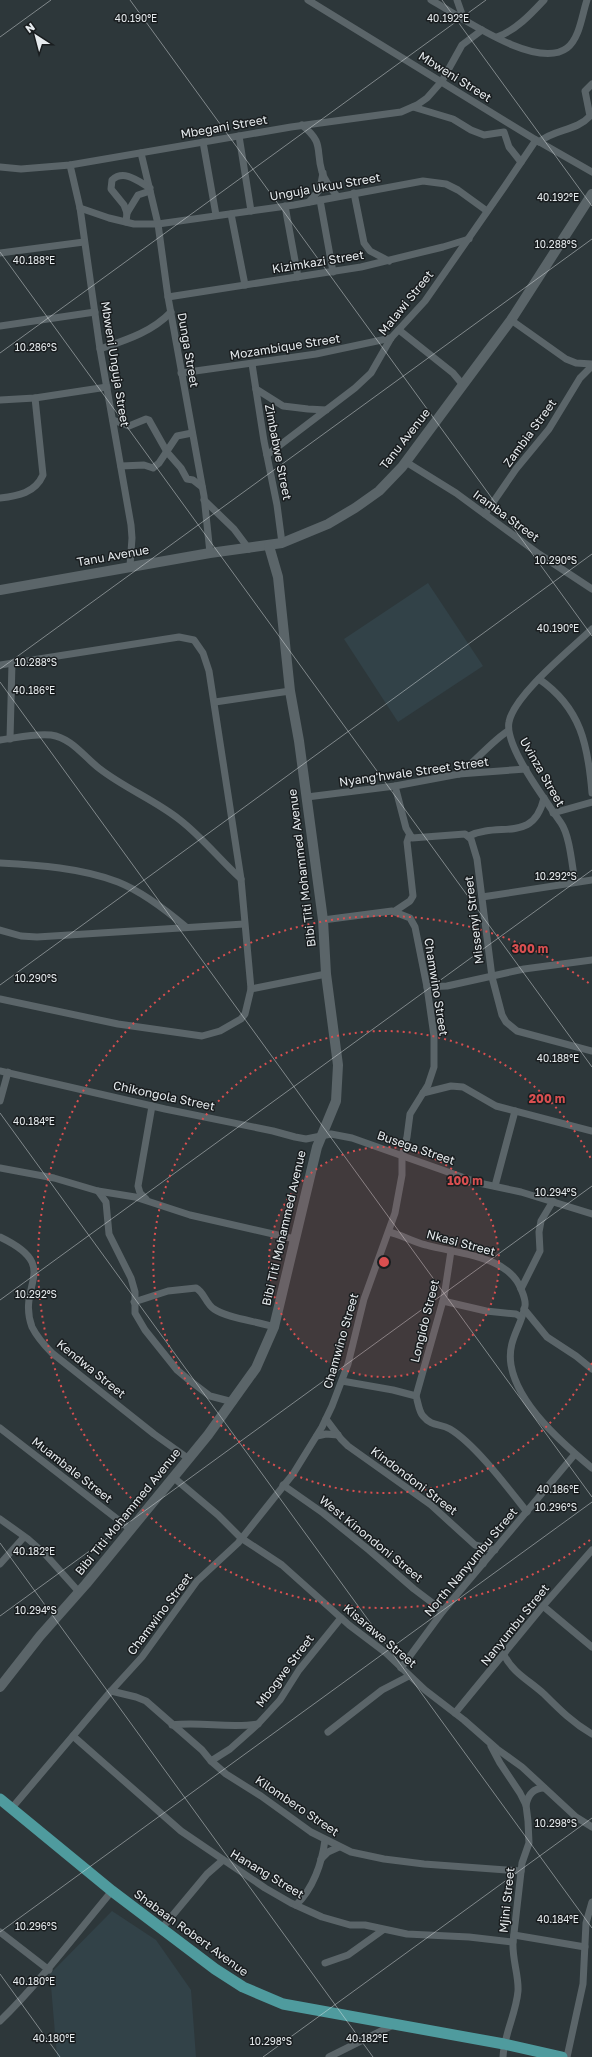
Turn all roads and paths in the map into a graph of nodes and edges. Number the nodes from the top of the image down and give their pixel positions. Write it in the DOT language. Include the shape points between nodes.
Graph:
graph roads {
  1 [pos="308,0"];
  2 [pos="431,0"];
  3 [pos="544,0"];
  4 [pos="587,0"];
  5 [pos="458,1"];
  6 [pos="447,10"];
  7 [pos="464,20"];
  8 [pos="482,30"];
  9 [pos="497,37"];
  10 [pos="442,81"];
  11 [pos="592,84"];
  12 [pos="413,107"];
  13 [pos="302,126"];
  14 [pos="239,136"];
  15 [pos="537,141"];
  16 [pos="203,142"];
  17 [pos="141,153"];
  18 [pos="521,162"];
  19 [pos="70,165"];
  20 [pos="0,167"];
  21 [pos="592,172"];
  22 [pos="323,173"];
  23 [pos="150,189"];
  24 [pos="354,193"];
  25 [pos="592,194"];
  26 [pos="337,196"];
  27 [pos="320,200"];
  28 [pos="309,202"];
  29 [pos="285,206"];
  30 [pos="80,208"];
  31 [pos="250,211"];
  32 [pos="487,211"];
  33 [pos="127,213"];
  34 [pos="231,214"];
  35 [pos="216,215"];
  36 [pos="126,222"];
  37 [pos="158,224"];
  38 [pos="469,239"];
  39 [pos="84,242"];
  40 [pos="0,253"];
  41 [pos="389,261"];
  42 [pos="333,272"];
  43 [pos="298,277"];
  44 [pos="245,285"];
  45 [pos="168,297"];
  46 [pos="95,312"];
  47 [pos="171,312"];
  48 [pos="511,320"];
  49 [pos="0,326"];
  50 [pos="399,330"];
  51 [pos="391,338"];
  52 [pos="100,348"];
  53 [pos="252,364"];
  54 [pos="592,365"];
  55 [pos="181,373"];
  56 [pos="464,385"];
  57 [pos="107,387"];
  58 [pos="256,389"];
  59 [pos="35,398"];
  60 [pos="0,400"];
  61 [pos="326,410"];
  62 [pos="112,420"];
  63 [pos="192,433"];
  64 [pos="167,452"];
  65 [pos="267,455"];
  66 [pos="406,462"];
  67 [pos="121,466"];
  68 [pos="202,487"];
  69 [pos="0,498"];
  70 [pos="204,500"];
  71 [pos="485,514"];
  72 [pos="282,543"];
  73 [pos="269,546"];
  74 [pos="249,549"];
  75 [pos="210,553"];
  76 [pos="130,566"];
  77 [pos="592,589"];
  78 [pos="0,590"];
  79 [pos="592,629"];
  80 [pos="12,663"];
  81 [pos="0,665"];
  82 [pos="539,680"];
  83 [pos="290,691"];
  84 [pos="215,702"];
  85 [pos="508,731"];
  86 [pos="10,739"];
  87 [pos="0,740"];
  88 [pos="526,769"];
  89 [pos="459,774"];
  90 [pos="395,786"];
  91 [pos="592,793"];
  92 [pos="307,797"];
  93 [pos="544,798"];
  94 [pos="592,802"];
  95 [pos="553,813"];
  96 [pos="409,836"];
  97 [pos="469,836"];
  98 [pos="0,863"];
  99 [pos="241,879"];
  100 [pos="592,880"];
  101 [pos="575,882"];
  102 [pos="482,897"];
  103 [pos="395,911"];
  104 [pos="323,920"];
  105 [pos="244,924"];
  106 [pos="186,927"];
  107 [pos="0,930"];
  108 [pos="592,960"];
  109 [pos="326,974"];
  110 [pos="492,977"];
  111 [pos="427,987"];
  112 [pos="251,989"];
  113 [pos="0,1000"];
  114 [pos="592,1051"];
  115 [pos="0,1071"];
  116 [pos="8,1072"];
  117 [pos="423,1093"];
  118 [pos="0,1101"];
  119 [pos="152,1106"];
  120 [pos="515,1111"];
  121 [pos="592,1131"];
  122 [pos="324,1134"];
  123 [pos="402,1156"];
  124 [pos="0,1168"];
  125 [pos="495,1186"];
  126 [pos="98,1191"];
  127 [pos="147,1200"];
  128 [pos="553,1201"];
  129 [pos="592,1214"];
  130 [pos="389,1232"];
  131 [pos="0,1238"];
  132 [pos="295,1239"];
  133 [pos="451,1251"];
  134 [pos="521,1288"];
  135 [pos="443,1300"];
  136 [pos="134,1302"];
  137 [pos="524,1309"];
  138 [pos="521,1317"];
  139 [pos="274,1327"];
  140 [pos="592,1369"];
  141 [pos="342,1381"];
  142 [pos="416,1396"];
  143 [pos="233,1402"];
  144 [pos="326,1419"];
  145 [pos="0,1428"];
  146 [pos="317,1436"];
  147 [pos="338,1436"];
  148 [pos="574,1454"];
  149 [pos="189,1459"];
  150 [pos="592,1468"];
  151 [pos="173,1477"];
  152 [pos="284,1485"];
  153 [pos="527,1512"];
  154 [pos="0,1519"];
  155 [pos="130,1529"];
  156 [pos="24,1538"];
  157 [pos="241,1538"];
  158 [pos="480,1548"];
  159 [pos="495,1550"];
  160 [pos="591,1553"];
  161 [pos="0,1564"];
  162 [pos="482,1564"];
  163 [pos="79,1592"];
  164 [pos="543,1606"];
  165 [pos="443,1611"];
  166 [pos="341,1618"];
  167 [pos="592,1647"];
  168 [pos="504,1655"];
  169 [pos="401,1668"];
  170 [pos="409,1676"];
  171 [pos="1,1682"];
  172 [pos="111,1691"];
  173 [pos="455,1713"];
  174 [pos="258,1724"];
  175 [pos="172,1725"];
  176 [pos="328,1732"];
  177 [pos="592,1734"];
  178 [pos="73,1736"];
  179 [pos="489,1743"];
  180 [pos="211,1761"];
  181 [pos="544,1788"];
  182 [pos="0,1799"];
  183 [pos="526,1805"];
  184 [pos="11,1809"];
  185 [pos="592,1827"];
  186 [pos="325,1840"];
  187 [pos="339,1847"];
  188 [pos="223,1860"];
  189 [pos="320,1861"];
  190 [pos="521,1871"];
  191 [pos="112,1891"];
  192 [pos="592,1902"];
  193 [pos="296,1905"];
  194 [pos="162,1928"];
  195 [pos="383,1930"];
  196 [pos="0,1932"];
  197 [pos="514,1939"];
  198 [pos="588,1944"];
  199 [pos="325,1963"];
  200 [pos="49,1970"];
  201 [pos="0,2021"];
  202 [pos="394,2025"];
  203 [pos="504,2044"];
  204 [pos="330,2057"];
  205 [pos="503,2057"];
  206 [pos="562,2057"];
  207 [pos="567,2057"];
  1 -- 10 [label="street, Mbweni Street"];
  2 -- 6 [label="street"];
  3 -- 9 [label="street" via="518,26 509,33"];
  4 -- 9 [label="street" via="575,38 562,51 546,54 532,52"];
  5 -- 6 [label="street"];
  5 -- 7 [label="street"];
  6 -- 7 [label="street"];
  7 -- 8 [label="street"];
  8 -- 9 [label="street"];
  8 -- 10 [label="street, Mbegani Street" via="462,45"];
  10 -- 12 [label="street, Mbegani Street" via="427,98"];
  10 -- 15 [label="street, Mbweni Street"];
  11 -- 15 [label="street, Malawi Street" via="585,91 590,116 575,126"];
  12 -- 13 [label="street, Mbegani Street" via="393,113"];
  12 -- 18 [label="street" via="453,119 484,135 504,132 509,147"];
  13 -- 14 [label="street, Mbegani Street"];
  13 -- 22 [label="street" via="313,135 319,145"];
  14 -- 16 [label="street, Mbegani Street"];
  14 -- 31 [label="street"];
  15 -- 18 [label="street, Malawi Street"];
  15 -- 21 [label="street, Mbweni Street"];
  16 -- 17 [label="street, Mbegani Street"];
  16 -- 35 [label="street"];
  17 -- 19 [label="street, Mbegani Street"];
  17 -- 23 [label="street, Dunga Street"];
  18 -- 32 [label="street, Malawi Street"];
  19 -- 20 [label="street, Mbegani Street" via="21,169"];
  19 -- 30 [label="street, Mbweni Unguja Street"];
  22 -- 26 [label="street"];
  22 -- 28 [label="street" via="320,189"];
  23 -- 33 [label="street" via="138,195"];
  23 -- 33 [label="street" via="124,175 118,175 112,180 110,189 124,205"];
  23 -- 37 [label="street, Dunga Street"];
  24 -- 26 [label="street, Unguja Ukuu Street"];
  24 -- 32 [label="street, Unguja Ukuu Street" via="409,182 432,181 458,190"];
  24 -- 41 [label="street" via="364,243 370,251"];
  25 -- 48 [label="street, Tanu Avenue"];
  26 -- 27 [label="street, Unguja Ukuu Street"];
  27 -- 28 [label="street, Unguja Ukuu Street"];
  27 -- 42 [label="street"];
  28 -- 29 [label="street, Unguja Ukuu Street"];
  29 -- 31 [label="street, Unguja Ukuu Street"];
  29 -- 43 [label="street"];
  30 -- 36 [label="street, Unguja Ukuu Street"];
  30 -- 39 [label="street, Mbweni Unguja Street"];
  31 -- 34 [label="street, Unguja Ukuu Street"];
  32 -- 38 [label="street, Malawi Street"];
  33 -- 36 [label="street"];
  34 -- 35 [label="street, Unguja Ukuu Street"];
  34 -- 44 [label="street"];
  35 -- 37 [label="street, Unguja Ukuu Street"];
  36 -- 37 [label="street, Unguja Ukuu Street"];
  37 -- 45 [label="street, Dunga Street"];
  38 -- 41 [label="street, Kizimkazi Street"];
  38 -- 50 [label="street, Malawi Street" via="425,301"];
  39 -- 40 [label="street"];
  39 -- 46 [label="street, Mbweni Unguja Street"];
  41 -- 42 [label="street, Kizimkazi Street"];
  42 -- 43 [label="street, Kizimkazi Street"];
  43 -- 44 [label="street, Kizimkazi Street"];
  44 -- 45 [label="street, Kizimkazi Street"];
  45 -- 47 [label="street, Dunga Street"];
  46 -- 49 [label="street"];
  46 -- 52 [label="street, Mbweni Unguja Street"];
  47 -- 52 [label="street" via="142,334"];
  47 -- 55 [label="street, Dunga Street"];
  48 -- 54 [label="street" via="566,359"];
  48 -- 56 [label="street, Tanu Avenue"];
  50 -- 51 [label="street, Malawi Street"];
  50 -- 56 [label="street" via="453,373"];
  51 -- 53 [label="street, Mozambique Street"];
  51 -- 61 [label="street, Malawi Street" via="365,380"];
  52 -- 57 [label="street, Mbweni Unguja Street"];
  53 -- 55 [label="street, Mozambique Street"];
  53 -- 58 [label="street, Zimbabwe Street"];
  54 -- 71 [label="street, Zambia Street" via="583,374 549,429"];
  55 -- 63 [label="street, Dunga Street"];
  56 -- 66 [label="street, Tanu Avenue"];
  57 -- 59 [label="street"];
  57 -- 62 [label="street, Mbweni Unguja Street"];
  58 -- 61 [label="street" via="283,406"];
  58 -- 65 [label="street, Zimbabwe Street"];
  59 -- 60 [label="street"];
  59 -- 69 [label="street" via="43,475 39,483 29,491 19,496"];
  61 -- 65 [label="street, Malawi Street"];
  62 -- 64 [label="street" via="129,426 149,420"];
  62 -- 67 [label="street, Mbweni Unguja Street"];
  63 -- 64 [label="street" via="176,436"];
  63 -- 68 [label="street, Dunga Street"];
  64 -- 67 [label="street" via="153,468 144,465"];
  64 -- 68 [label="street" via="182,468 187,478"];
  65 -- 72 [label="street, Zimbabwe Street"];
  66 -- 71 [label="street, Iramba Street"];
  66 -- 72 [label="street, Tanu Avenue" via="379,491 355,508 321,527"];
  67 -- 76 [label="street, Mbweni Unguja Street" via="132,538"];
  68 -- 70 [label="street, Dunga Street"];
  70 -- 74 [label="street" via="234,529"];
  70 -- 75 [label="street, Dunga Street"];
  71 -- 77 [label="street, Iramba Street"];
  72 -- 73 [label="street, Tanu Avenue"];
  73 -- 74 [label="street, Tanu Avenue"];
  73 -- 83 [label="street, Bibi Titi Mohammed Avenue" via="278,577"];
  74 -- 75 [label="street, Tanu Avenue"];
  75 -- 76 [label="street, Tanu Avenue"];
  76 -- 78 [label="street, Tanu Avenue"];
  79 -- 82 [label="street, Uvinza Street"];
  80 -- 81 [label="street"];
  80 -- 84 [label="street" via="187,637 194,640 203,654"];
  80 -- 86 [label="street"];
  82 -- 85 [label="street, Uvinza Street" via="515,707"];
  82 -- 91 [label="street" via="556,692 580,727 590,769"];
  83 -- 84 [label="street"];
  83 -- 92 [label="street, Bibi Titi Mohammed Avenue"];
  84 -- 99 [label="street"];
  85 -- 88 [label="street, Uvinza Street" via="510,740"];
  85 -- 89 [label="street"];
  86 -- 87 [label="street"];
  86 -- 99 [label="street" via="51,735 67,741 99,769 181,820"];
  88 -- 89 [label="street, Nyang'hwale Street Street"];
  88 -- 93 [label="street, Uvinza Street"];
  89 -- 90 [label="street, Nyang'hwale Street Street"];
  90 -- 92 [label="street, Nyang'hwale Street Street"];
  90 -- 96 [label="street"];
  92 -- 104 [label="street, Bibi Titi Mohammed Avenue"];
  93 -- 95 [label="street, Uvinza Street"];
  93 -- 97 [label="street" via="537,817 528,826 480,832"];
  94 -- 95 [label="street"];
  95 -- 101 [label="street, Uvinza Street" via="564,832"];
  96 -- 97 [label="street"];
  96 -- 103 [label="street" via="407,842 413,896"];
  97 -- 102 [label="street, Missenyi Street" via="477,859"];
  98 -- 106 [label="street" via="68,870 116,882 170,913"];
  99 -- 105 [label="street"];
  100 -- 101 [label="street"];
  101 -- 102 [label="street"];
  102 -- 110 [label="street, Missenyi Street"];
  103 -- 104 [label="street"];
  103 -- 111 [label="street, Chamwino Street" via="410,918 413,923"];
  104 -- 109 [label="street, Bibi Titi Mohammed Avenue"];
  105 -- 106 [label="street"];
  105 -- 112 [label="street"];
  106 -- 107 [label="street" via="37,937"];
  108 -- 110 [label="street" via="524,969"];
  109 -- 112 [label="street"];
  109 -- 122 [label="street, Bibi Titi Mohammed Avenue" via="338,1080 336,1101"];
  110 -- 111 [label="street" via="447,986"];
  110 -- 114 [label="street, Missenyi Street" via="502,1015 510,1027"];
  111 -- 117 [label="street, Chamwino Street" via="434,1036 434,1067 432,1077"];
  112 -- 113 [label="street" via="241,1020 220,1031 202,1036 118,1024"];
  115 -- 116 [label="street, Chikongola Street"];
  116 -- 118 [label="street"];
  116 -- 119 [label="street, Chikongola Street"];
  117 -- 120 [label="street" via="459,1086 496,1106"];
  117 -- 123 [label="street, Chamwino Street" via="410,1114"];
  119 -- 122 [label="street, Chikongola Street" via="306,1139"];
  119 -- 127 [label="street" via="138,1186 140,1193"];
  120 -- 121 [label="street"];
  120 -- 125 [label="street"];
  122 -- 123 [label="street, Busega Street" via="352,1138"];
  122 -- 132 [label="street, Bibi Titi Mohammed Avenue" via="317,1147"];
  123 -- 125 [label="street, Busega Street" via="479,1183"];
  123 -- 130 [label="street, Chamwino Street" via="401,1182"];
  124 -- 126 [label="street" via="54,1178"];
  125 -- 128 [label="street, Busega Street"];
  126 -- 127 [label="street"];
  126 -- 136 [label="street" via="106,1202 109,1234 131,1278 135,1292"];
  127 -- 132 [label="street" via="190,1215"];
  128 -- 129 [label="street, Busega Street"];
  128 -- 134 [label="street" via="540,1221 540,1251"];
  130 -- 133 [label="street, Nkasi Street" via="401,1234 418,1243"];
  130 -- 141 [label="street, Chamwino Street" via="364,1299"];
  131 -- 149 [label="street, Kendwa Street" via="25,1252 34,1266 30,1319 41,1342 132,1417"];
  132 -- 139 [label="street, Bibi Titi Mohammed Avenue"];
  133 -- 134 [label="street, Nkasi Street" via="501,1265 510,1271"];
  133 -- 135 [label="street, Longido Street"];
  134 -- 137 [label="street, Nkasi Street" via="525,1298"];
  135 -- 138 [label="street"];
  135 -- 142 [label="street, Longido Street"];
  136 -- 139 [label="street" via="168,1291 196,1288 217,1311"];
  136 -- 143 [label="street" via="135,1313 144,1330 177,1370 210,1396"];
  137 -- 138 [label="street, Nkasi Street"];
  137 -- 140 [label="street" via="547,1337"];
  138 -- 148 [label="street, Nkasi Street" via="510,1350 514,1376 534,1412 551,1433"];
  139 -- 143 [label="street, Bibi Titi Mohammed Avenue" via="256,1368"];
  141 -- 142 [label="street"];
  141 -- 144 [label="street, Chamwino Street"];
  142 -- 153 [label="street" via="421,1415 433,1425 449,1429 467,1444 500,1478"];
  143 -- 149 [label="street, Bibi Titi Mohammed Avenue"];
  144 -- 146 [label="street, Chamwino Street"];
  144 -- 147 [label="street, Kindondoni Street"];
  145 -- 155 [label="street, Muambale Street"];
  146 -- 147 [label="street"];
  146 -- 152 [label="street, Chamwino Street"];
  147 -- 158 [label="street, Kindondoni Street" via="348,1446 431,1505"];
  148 -- 150 [label="street, Nkasi Street"];
  148 -- 153 [label="street, North Nanyumbu Street"];
  149 -- 151 [label="street, Bibi Titi Mohammed Avenue"];
  151 -- 155 [label="street, Bibi Titi Mohammed Avenue"];
  151 -- 157 [label="street, Kisarawe Street"];
  152 -- 157 [label="street, Chamwino Street"];
  152 -- 165 [label="street, West Kinondoni Street" via="323,1513"];
  153 -- 159 [label="street, North Nanyumbu Street"];
  154 -- 156 [label="street"];
  155 -- 163 [label="street, Bibi Titi Mohammed Avenue"];
  156 -- 161 [label="street"];
  156 -- 163 [label="street" via="45,1554"];
  157 -- 166 [label="street, Kisarawe Street" via="272,1557"];
  157 -- 172 [label="street, Chamwino Street" via="230,1552 197,1581 142,1657"];
  158 -- 159 [label="street, Kindondoni Street"];
  158 -- 162 [label="street"];
  159 -- 162 [label="street, North Nanyumbu Street"];
  160 -- 164 [label="street, Nanyumbu Street"];
  162 -- 165 [label="street, North Nanyumbu Street"];
  163 -- 171 [label="street, Bibi Titi Mohammed Avenue"];
  164 -- 167 [label="street"];
  164 -- 168 [label="street, Nanyumbu Street"];
  165 -- 169 [label="street, North Nanyumbu Street"];
  166 -- 169 [label="street, Kisarawe Street"];
  166 -- 174 [label="street, Mbogwe Street" via="299,1670 280,1700"];
  168 -- 173 [label="street, Nanyumbu Street"];
  168 -- 177 [label="street" via="511,1667 565,1716"];
  169 -- 170 [label="street, Kisarawe Street"];
  170 -- 173 [label="street, Kisarawe Street"];
  170 -- 176 [label="street" via="382,1690"];
  172 -- 175 [label="street" via="146,1702"];
  172 -- 178 [label="street, Chamwino Street"];
  173 -- 179 [label="street, Kisarawe Street"];
  174 -- 175 [label="street" via="240,1727 200,1723"];
  174 -- 180 [label="street, Mbogwe Street" via="230,1749"];
  175 -- 180 [label="street"];
  178 -- 184 [label="street, Chamwino Street"];
  178 -- 188 [label="street, Hanang Street" via="181,1831"];
  179 -- 181 [label="street, Kisarawe Street" via="522,1767"];
  179 -- 183 [label="street, Mjini Street"];
  180 -- 186 [label="street, Kilombero Street" via="226,1774"];
  181 -- 183 [label="street" via="533,1791"];
  181 -- 185 [label="street, Kisarawe Street" via="576,1817"];
  182 -- 184 [label="main road, Shabaan Robert Avenue"];
  183 -- 190 [label="street, Mjini Street" via="529,1843"];
  184 -- 191 [label="main road, Shabaan Robert Avenue"];
  186 -- 187 [label="street, Kilombero Street"];
  186 -- 189 [label="street"];
  187 -- 189 [label="street" via="328,1852"];
  187 -- 190 [label="street, Kilombero Street" via="384,1859"];
  188 -- 193 [label="street, Hanang Street"];
  188 -- 194 [label="street" via="207,1874"];
  189 -- 193 [label="street" via="308,1891"];
  190 -- 197 [label="street, Mjini Street"];
  191 -- 194 [label="main road, Shabaan Robert Avenue"];
  191 -- 200 [label="street"];
  192 -- 198 [label="street" via="586,1924"];
  193 -- 195 [label="street, Hanang Street" via="329,1919"];
  194 -- 202 [label="main road, Shabaan Robert Avenue" via="220,1973 243,1987 283,2004"];
  195 -- 197 [label="street, Hanang Street"];
  195 -- 199 [label="street" via="348,1955"];
  196 -- 200 [label="street"];
  197 -- 198 [label="street, Hanang Street"];
  197 -- 203 [label="street, Mjini Street" via="512,1955 518,1991"];
  198 -- 207 [label="street" via="582,1990"];
  200 -- 201 [label="street"];
  202 -- 203 [label="main road, Shabaan Robert Avenue"];
  202 -- 204 [label="street"];
  203 -- 205 [label="street, Mjini Street"];
  203 -- 206 [label="main road, Shabaan Robert Avenue"];
}
